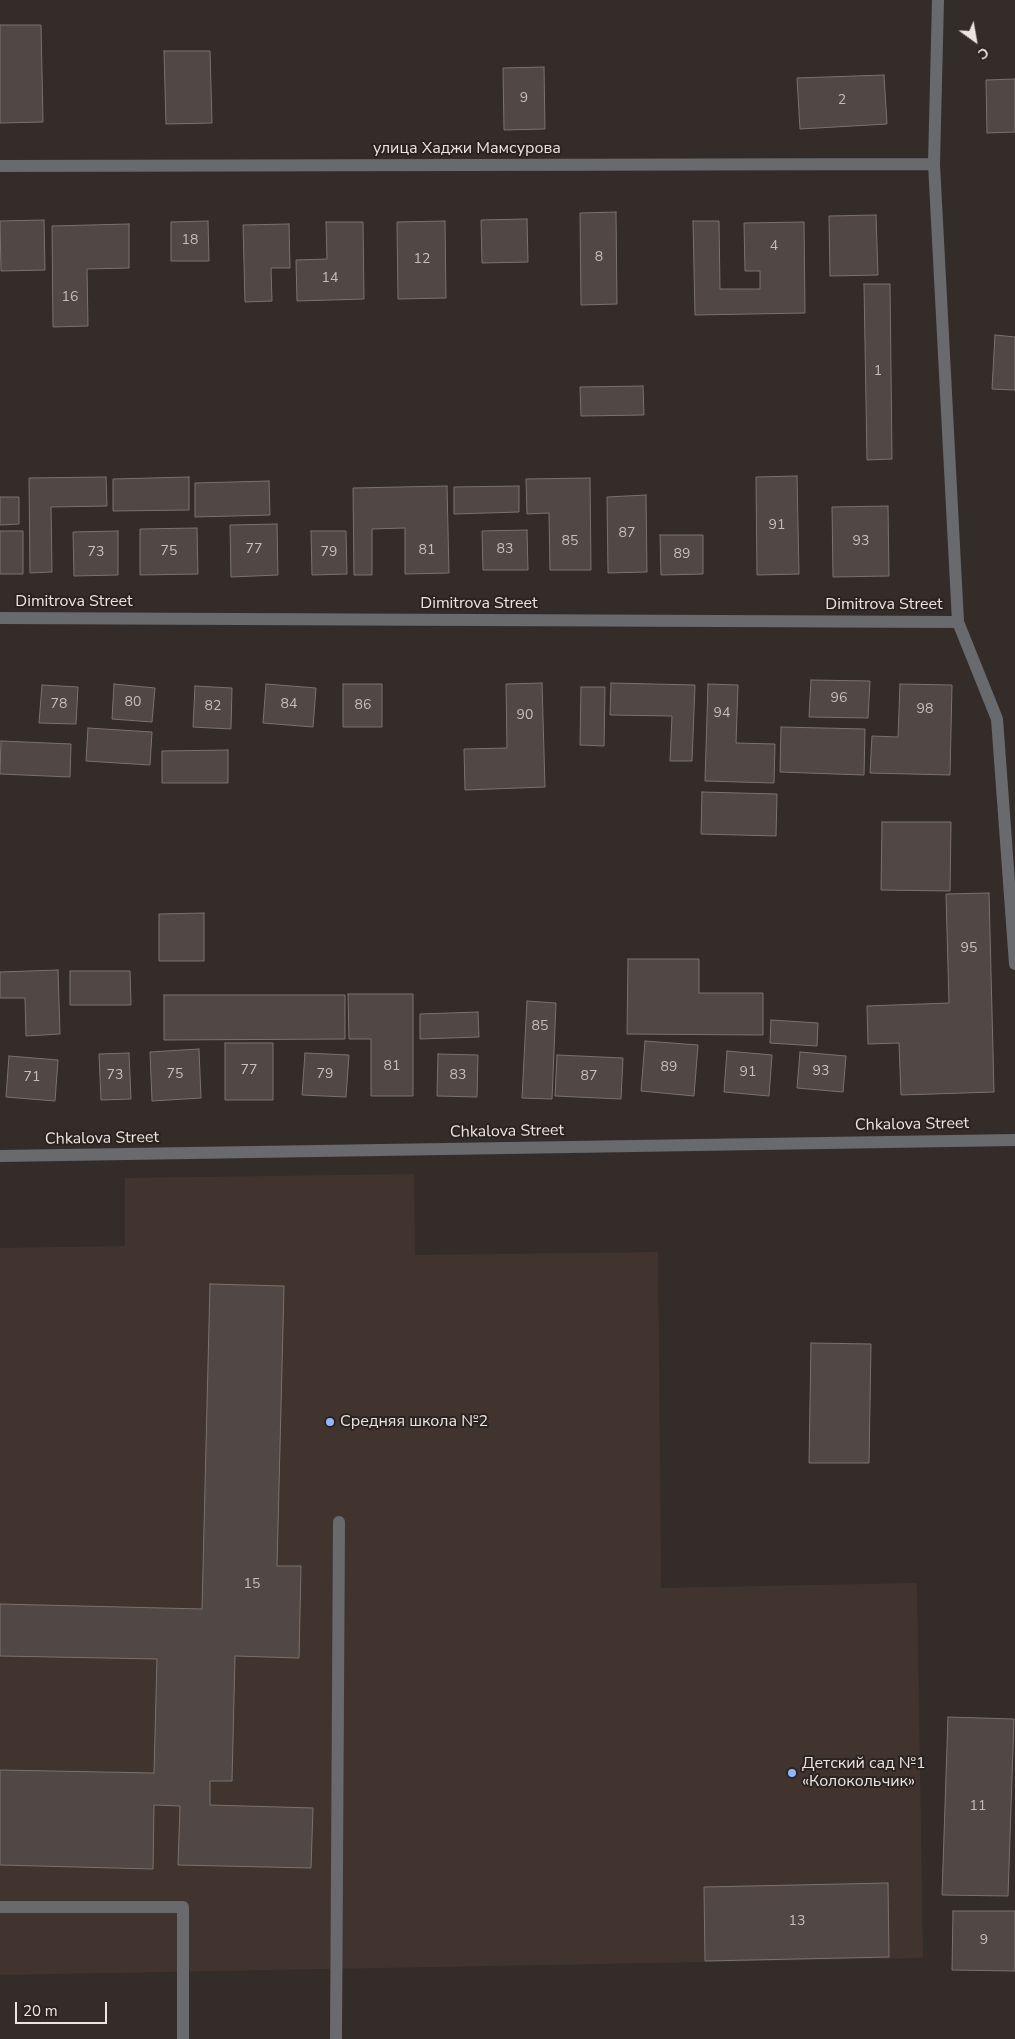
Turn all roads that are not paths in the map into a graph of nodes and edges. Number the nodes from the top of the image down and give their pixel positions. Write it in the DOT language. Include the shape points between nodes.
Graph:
graph roads {
  1 [pos="938,0"];
  2 [pos="934,164"];
  3 [pos="0,166"];
  4 [pos="0,618"];
  5 [pos="958,622"];
  6 [pos="1015,964"];
  7 [pos="1015,1140"];
  8 [pos="0,1156"];
  9 [pos="339,1522"];
  10 [pos="0,1907"];
  11 [pos="183,2039"];
  12 [pos="336,2039"];
  1 -- 2 [label="street"];
  2 -- 3 [label="street, улица Хаджи Мамсурова"];
  2 -- 5 [label="street"];
  4 -- 5 [label="street, Dimitrova Street"];
  5 -- 6 [label="street" via="997,719"];
  7 -- 8 [label="street, Chkalova Street"];
  9 -- 12 [label="street"];
  10 -- 11 [label="street" via="183,1907"];
}
